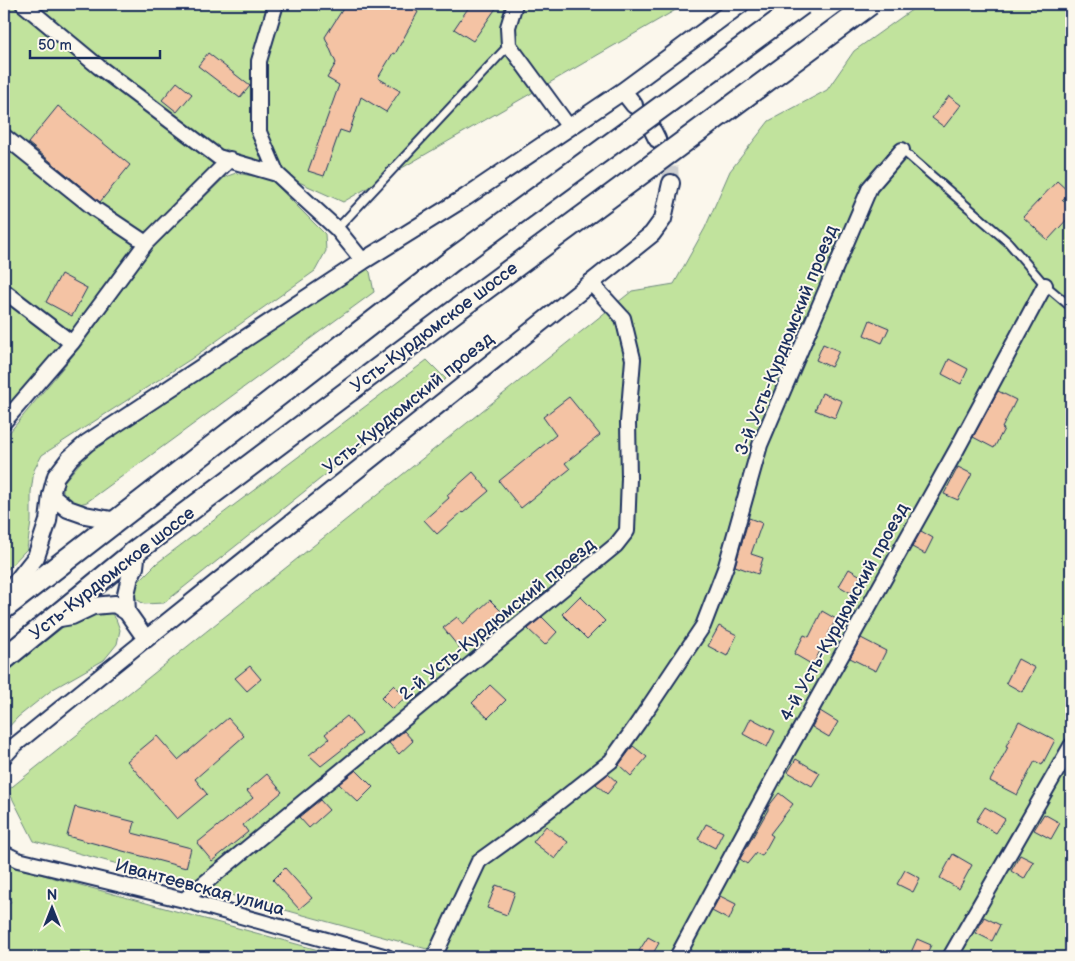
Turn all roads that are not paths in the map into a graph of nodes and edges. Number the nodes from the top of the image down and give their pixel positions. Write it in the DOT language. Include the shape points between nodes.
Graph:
graph roads {
  1 [pos="23,4"];
  2 [pos="276,4"];
  3 [pos="515,4"];
  4 [pos="741,4"];
  5 [pos="802,4"];
  6 [pos="870,4"];
  7 [pos="510,45"];
  8 [pos="623,91"];
  9 [pos="634,105"];
  10 [pos="569,127"];
  11 [pos="4,136"];
  12 [pos="902,150"];
  13 [pos="230,159"];
  14 [pos="277,174"];
  15 [pos="671,183"];
  16 [pos="337,229"];
  17 [pos="146,243"];
  18 [pos="363,261"];
  19 [pos="590,282"];
  20 [pos="1044,285"];
  21 [pos="4,291"];
  22 [pos="1071,307"];
  23 [pos="72,343"];
  24 [pos="4,422"];
  25 [pos="51,495"];
  26 [pos="117,521"];
  27 [pos="137,550"];
  28 [pos="5,607"];
  29 [pos="127,612"];
  30 [pos="54,619"];
  31 [pos="146,639"];
  32 [pos="4,659"];
  33 [pos="1071,746"];
  34 [pos="4,756"];
  35 [pos="4,853"];
  36 [pos="184,900"];
  37 [pos="387,957"];
  38 [pos="434,957"];
  39 [pos="677,957"];
  40 [pos="950,957"];
  1 -- 13 [label="street" via="218,157"];
  2 -- 14 [label="street" via="259,61 259,132"];
  3 -- 7 [label="street" via="508,27"];
  4 -- 8 [label="street"];
  5 -- 26 [label="main road, bridge" via="454,259"];
  6 -- 27 [label="main road, Усть-Курдюмское шоссе, bridge"];
  7 -- 10 [label="street"];
  7 -- 16 [label="lane"];
  8 -- 9 [label="street"];
  8 -- 10 [label="street"];
  10 -- 18 [label="street" via="466,197"];
  11 -- 17 [label="street" via="95,209"];
  12 -- 20 [label="lane" via="1008,242"];
  12 -- 38 [label="street, 3-й Усть-Курдюмский проезд" via="870,187 760,445 726,566 702,626 611,761 479,861"];
  13 -- 14 [label="street"];
  13 -- 17 [label="street"];
  14 -- 16 [label="street"];
  15 -- 19 [label="street, Усть-Курдюмский проезд" via="663,219 652,234"];
  16 -- 18 [label="street"];
  17 -- 23 [label="street"];
  18 -- 25 [label="street" via="87,443 56,476"];
  19 -- 31 [label="street, Усть-Курдюмский проезд"];
  19 -- 36 [label="street, 2-й Усть-Курдюмский проезд" via="623,318 633,359 628,422 627,531 616,545"];
  20 -- 22 [label="lane"];
  20 -- 39 [label="street, 4-й Усть-Курдюмский проезд"];
  21 -- 23 [label="street"];
  23 -- 24 [label="street"];
  25 -- 26 [label="street" via="68,509"];
  25 -- 28 [label="street" via="48,521 36,557 13,586"];
  26 -- 28 [label="main road"];
  27 -- 29 [label="street" via="126,594"];
  27 -- 30 [label="main road, Усть-Курдюмское шоссе"];
  29 -- 30 [label="street" via="115,604 93,606 72,616"];
  29 -- 31 [label="street"];
  30 -- 32 [label="main road, Усть-Курдюмское шоссе"];
  31 -- 34 [label="street"];
  33 -- 40 [label="street"];
  35 -- 36 [label="street, Ивантеевская улица" via="18,860"];
  36 -- 37 [label="street, Ивантеевская улица"];
}
